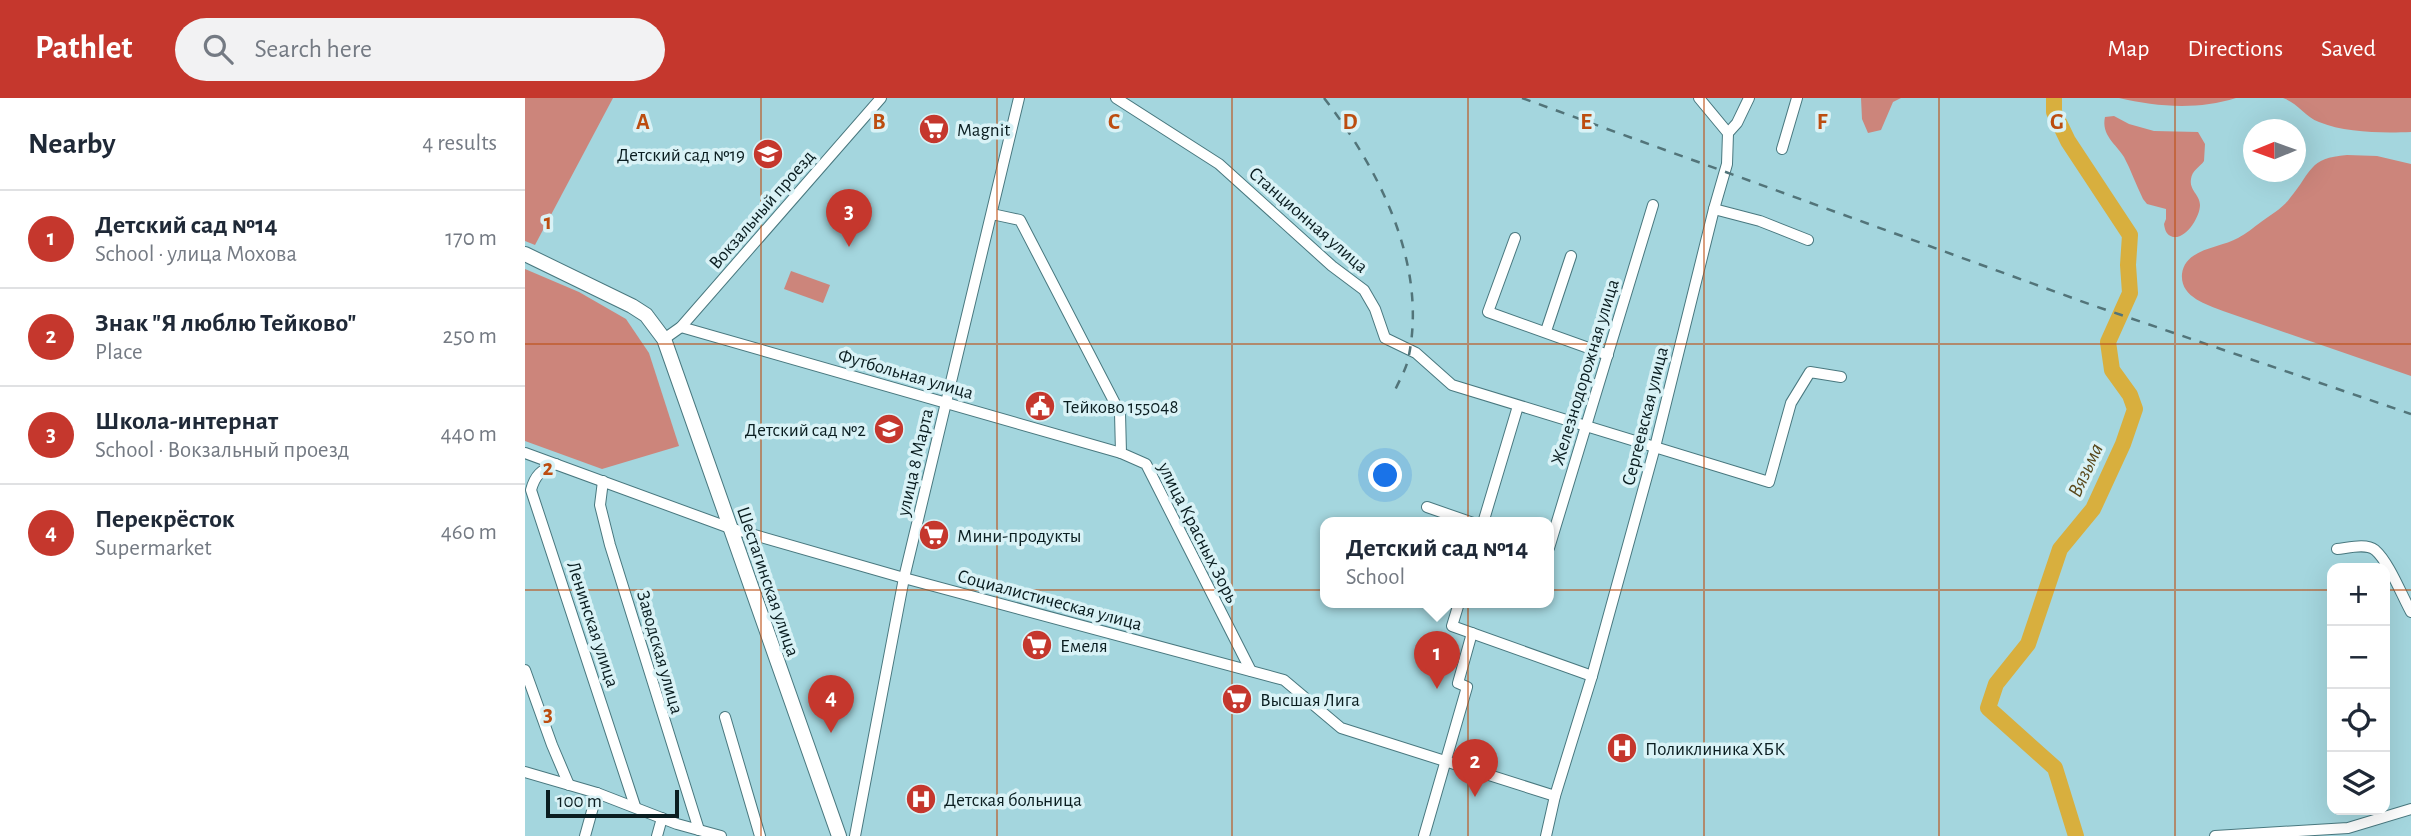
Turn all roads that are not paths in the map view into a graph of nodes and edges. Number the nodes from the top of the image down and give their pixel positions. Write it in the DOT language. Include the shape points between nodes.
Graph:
graph roads {
  1 [pos="881,98"];
  2 [pos="1019,98"];
  3 [pos="1116,98"];
  4 [pos="1699,98"];
  5 [pos="1749,98"];
  6 [pos="1797,98"];
  7 [pos="1728,133"];
  8 [pos="1782,149"];
  9 [pos="1653,205"];
  10 [pos="1714,209"];
  11 [pos="992,214"];
  12 [pos="1514,238"];
  13 [pos="1808,240"];
  14 [pos="525,254"];
  15 [pos="1571,256"];
  16 [pos="681,327"];
  17 [pos="1546,331"];
  18 [pos="664,339"];
  19 [pos="1608,355"];
  20 [pos="1840,377"];
  21 [pos="946,403"];
  22 [pos="1518,406"];
  23 [pos="1586,426"];
  24 [pos="1655,447"];
  25 [pos="525,453"];
  26 [pos="1121,453"];
  27 [pos="556,464"];
  28 [pos="603,481"];
  29 [pos="1427,508"];
  30 [pos="1455,517"];
  31 [pos="1485,517"];
  32 [pos="730,528"];
  33 [pos="1554,532"];
  34 [pos="2337,549"];
  35 [pos="904,578"];
  36 [pos="1457,608"];
  37 [pos="2411,612"];
  38 [pos="1472,633"];
  39 [pos="525,670"];
  40 [pos="1251,671"];
  41 [pos="1592,676"];
  42 [pos="725,717"];
  43 [pos="1447,761"];
  44 [pos="525,772"];
  45 [pos="569,785"];
  46 [pos="597,793"];
  47 [pos="1555,796"];
  48 [pos="635,806"];
  49 [pos="2411,809"];
  50 [pos="662,818"];
  51 [pos="699,830"];
  52 [pos="585,836"];
  53 [pos="657,836"];
  54 [pos="721,836"];
  55 [pos="760,836"];
  56 [pos="839,836"];
  57 [pos="855,836"];
  58 [pos="1424,836"];
  59 [pos="1546,836"];
  60 [pos="2215,836"];
  1 -- 16 [label="street, Вокзальный проезд"];
  2 -- 11 [label="street, улица 8 Марта"];
  3 -- 22 [label="street, Станционная улица" via="1219,164 1364,290 1385,338 1416,353 1452,385"];
  4 -- 7 [label="street"];
  5 -- 7 [label="street"];
  6 -- 8 [label="street"];
  7 -- 10 [label="street, Сергеевская улица" via="1727,164"];
  9 -- 19 [label="street, Железнодорожная улица"];
  10 -- 13 [label="street"];
  10 -- 24 [label="street, Сергеевская улица"];
  11 -- 21 [label="street, улица 8 Марта"];
  11 -- 26 [label="street" via="1020,220 1120,413"];
  12 -- 17 [label="street" via="1488,312"];
  14 -- 18 [label="main road" via="632,306 646,315"];
  15 -- 17 [label="street"];
  16 -- 18 [label="street, Вокзальный проезд"];
  16 -- 21 [label="street, Футбольная улица"];
  17 -- 19 [label="street"];
  18 -- 32 [label="main road, Шестагинская улица"];
  19 -- 23 [label="street, Железнодорожная улица"];
  20 -- 24 [label="street, Станционная улица" via="1810,372 1791,403 1769,482"];
  21 -- 26 [label="street, Футбольная улица"];
  21 -- 35 [label="street, улица 8 Марта"];
  22 -- 23 [label="street, Станционная улица"];
  22 -- 31 [label="street"];
  23 -- 24 [label="street, Станционная улица"];
  23 -- 33 [label="street, Железнодорожная улица"];
  24 -- 41 [label="street, Сергеевская улица"];
  25 -- 27 [label="street, Социалистическая улица"];
  26 -- 40 [label="street, улица Красных Зорь" via="1146,464"];
  27 -- 28 [label="street, Социалистическая улица"];
  27 -- 48 [label="street, Ленинская улица" via="534,478 531,490"];
  28 -- 32 [label="street, Социалистическая улица"];
  28 -- 51 [label="street, Заводская улица" via="600,505 610,545"];
  29 -- 30 [label="street"];
  32 -- 35 [label="street, Социалистическая улица"];
  32 -- 56 [label="main road, Шестагинская улица"];
  34 -- 37 [label="street" via="2363,546 2375,550"];
  35 -- 40 [label="street, Социалистическая улица"];
  35 -- 57 [label="street, улица 8 Марта"];
  36 -- 38 [label="street" via="1452,626"];
  38 -- 41 [label="street"];
  38 -- 43 [label="street" via="1458,683 1467,687"];
  39 -- 45 [label="street"];
  40 -- 43 [label="street, Социалистическая улица" via="1284,680 1341,728"];
  41 -- 47 [label="street, Сергеевская улица"];
  42 -- 55 [label="street"];
  43 -- 47 [label="street, Социалистическая улица"];
  43 -- 58 [label="street"];
  44 -- 45 [label="street"];
  45 -- 46 [label="street"];
  46 -- 48 [label="street"];
  46 -- 52 [label="street"];
  47 -- 59 [label="street, Сергеевская улица"];
  48 -- 50 [label="street"];
  49 -- 60 [label="street" via="2348,828"];
  50 -- 51 [label="street"];
  50 -- 53 [label="street"];
  51 -- 54 [label="street"];
}
